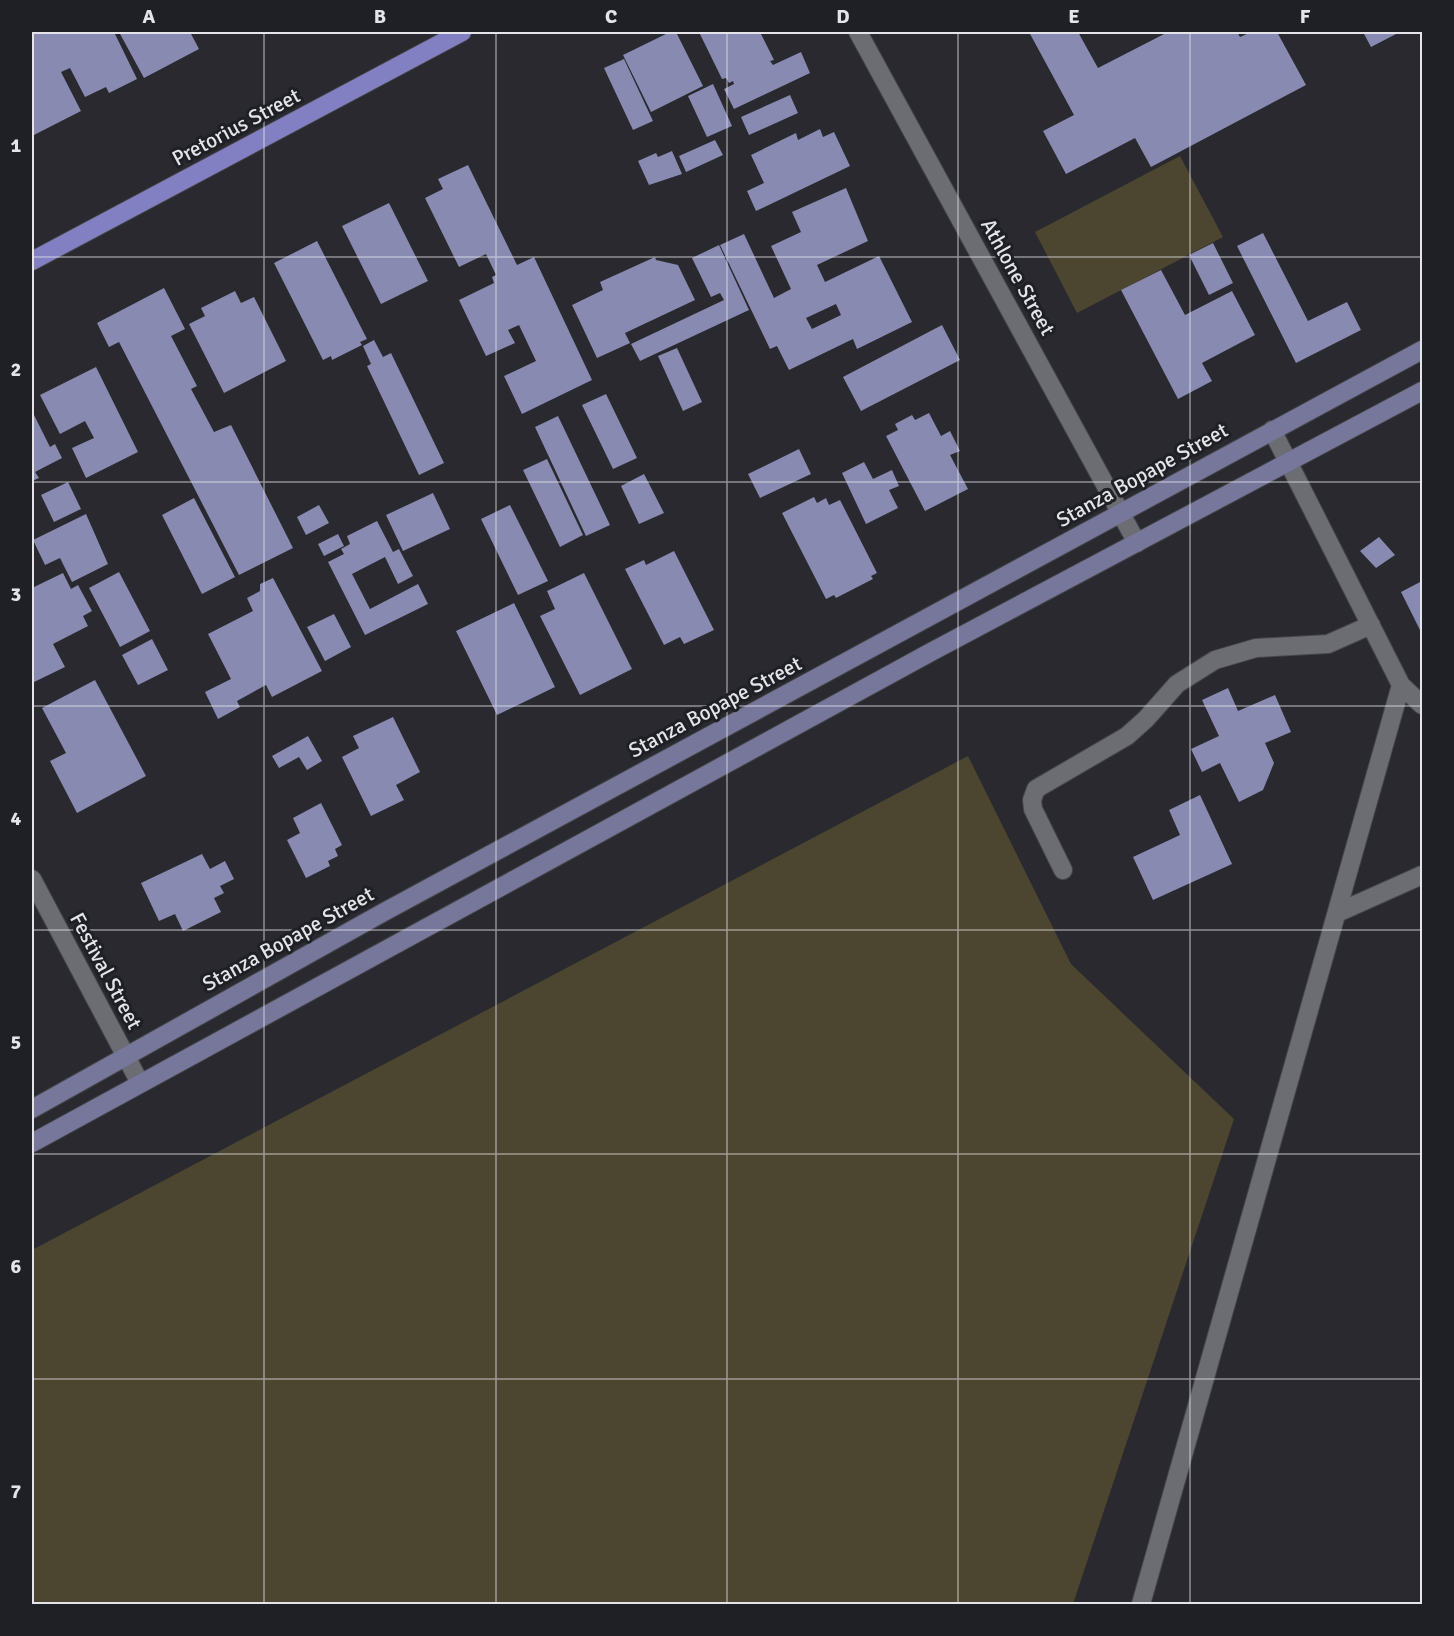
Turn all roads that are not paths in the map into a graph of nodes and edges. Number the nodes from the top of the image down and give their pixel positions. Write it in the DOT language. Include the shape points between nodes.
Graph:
graph roads {
  1 [pos="462,32"];
  2 [pos="858,32"];
  3 [pos="32,261"];
  4 [pos="1422,350"];
  5 [pos="1422,392"];
  6 [pos="1272,430"];
  7 [pos="1289,462"];
  8 [pos="1120,512"];
  9 [pos="1137,543"];
  10 [pos="1371,625"];
  11 [pos="1401,685"];
  12 [pos="1422,705"];
  13 [pos="1063,870"];
  14 [pos="1422,874"];
  15 [pos="32,879"];
  16 [pos="1337,913"];
  17 [pos="126,1056"];
  18 [pos="141,1083"];
  19 [pos="32,1108"];
  20 [pos="32,1143"];
  21 [pos="1141,1605"];
  1 -- 3 [label="main road, Pretorius Street"];
  2 -- 8 [label="street, Athlone Street"];
  4 -- 6 [label="main road, Stanza Bopape Street"];
  5 -- 7 [label="main road"];
  6 -- 7 [label="street"];
  6 -- 8 [label="main road, Stanza Bopape Street"];
  7 -- 9 [label="main road"];
  7 -- 10 [label="street"];
  8 -- 9 [label="street, Athlone Street"];
  8 -- 17 [label="main road, Stanza Bopape Street"];
  9 -- 18 [label="main road"];
  10 -- 11 [label="street"];
  10 -- 13 [label="street" via="1328,644 1256,648 1215,660 1177,684 1127,736 1036,789 1033,809"];
  11 -- 12 [label="street"];
  11 -- 16 [label="street"];
  14 -- 16 [label="street"];
  15 -- 17 [label="street, Festival Street"];
  16 -- 21 [label="street"];
  17 -- 18 [label="street, Festival Street"];
  17 -- 19 [label="main road, Stanza Bopape Street"];
  18 -- 20 [label="main road"];
}
